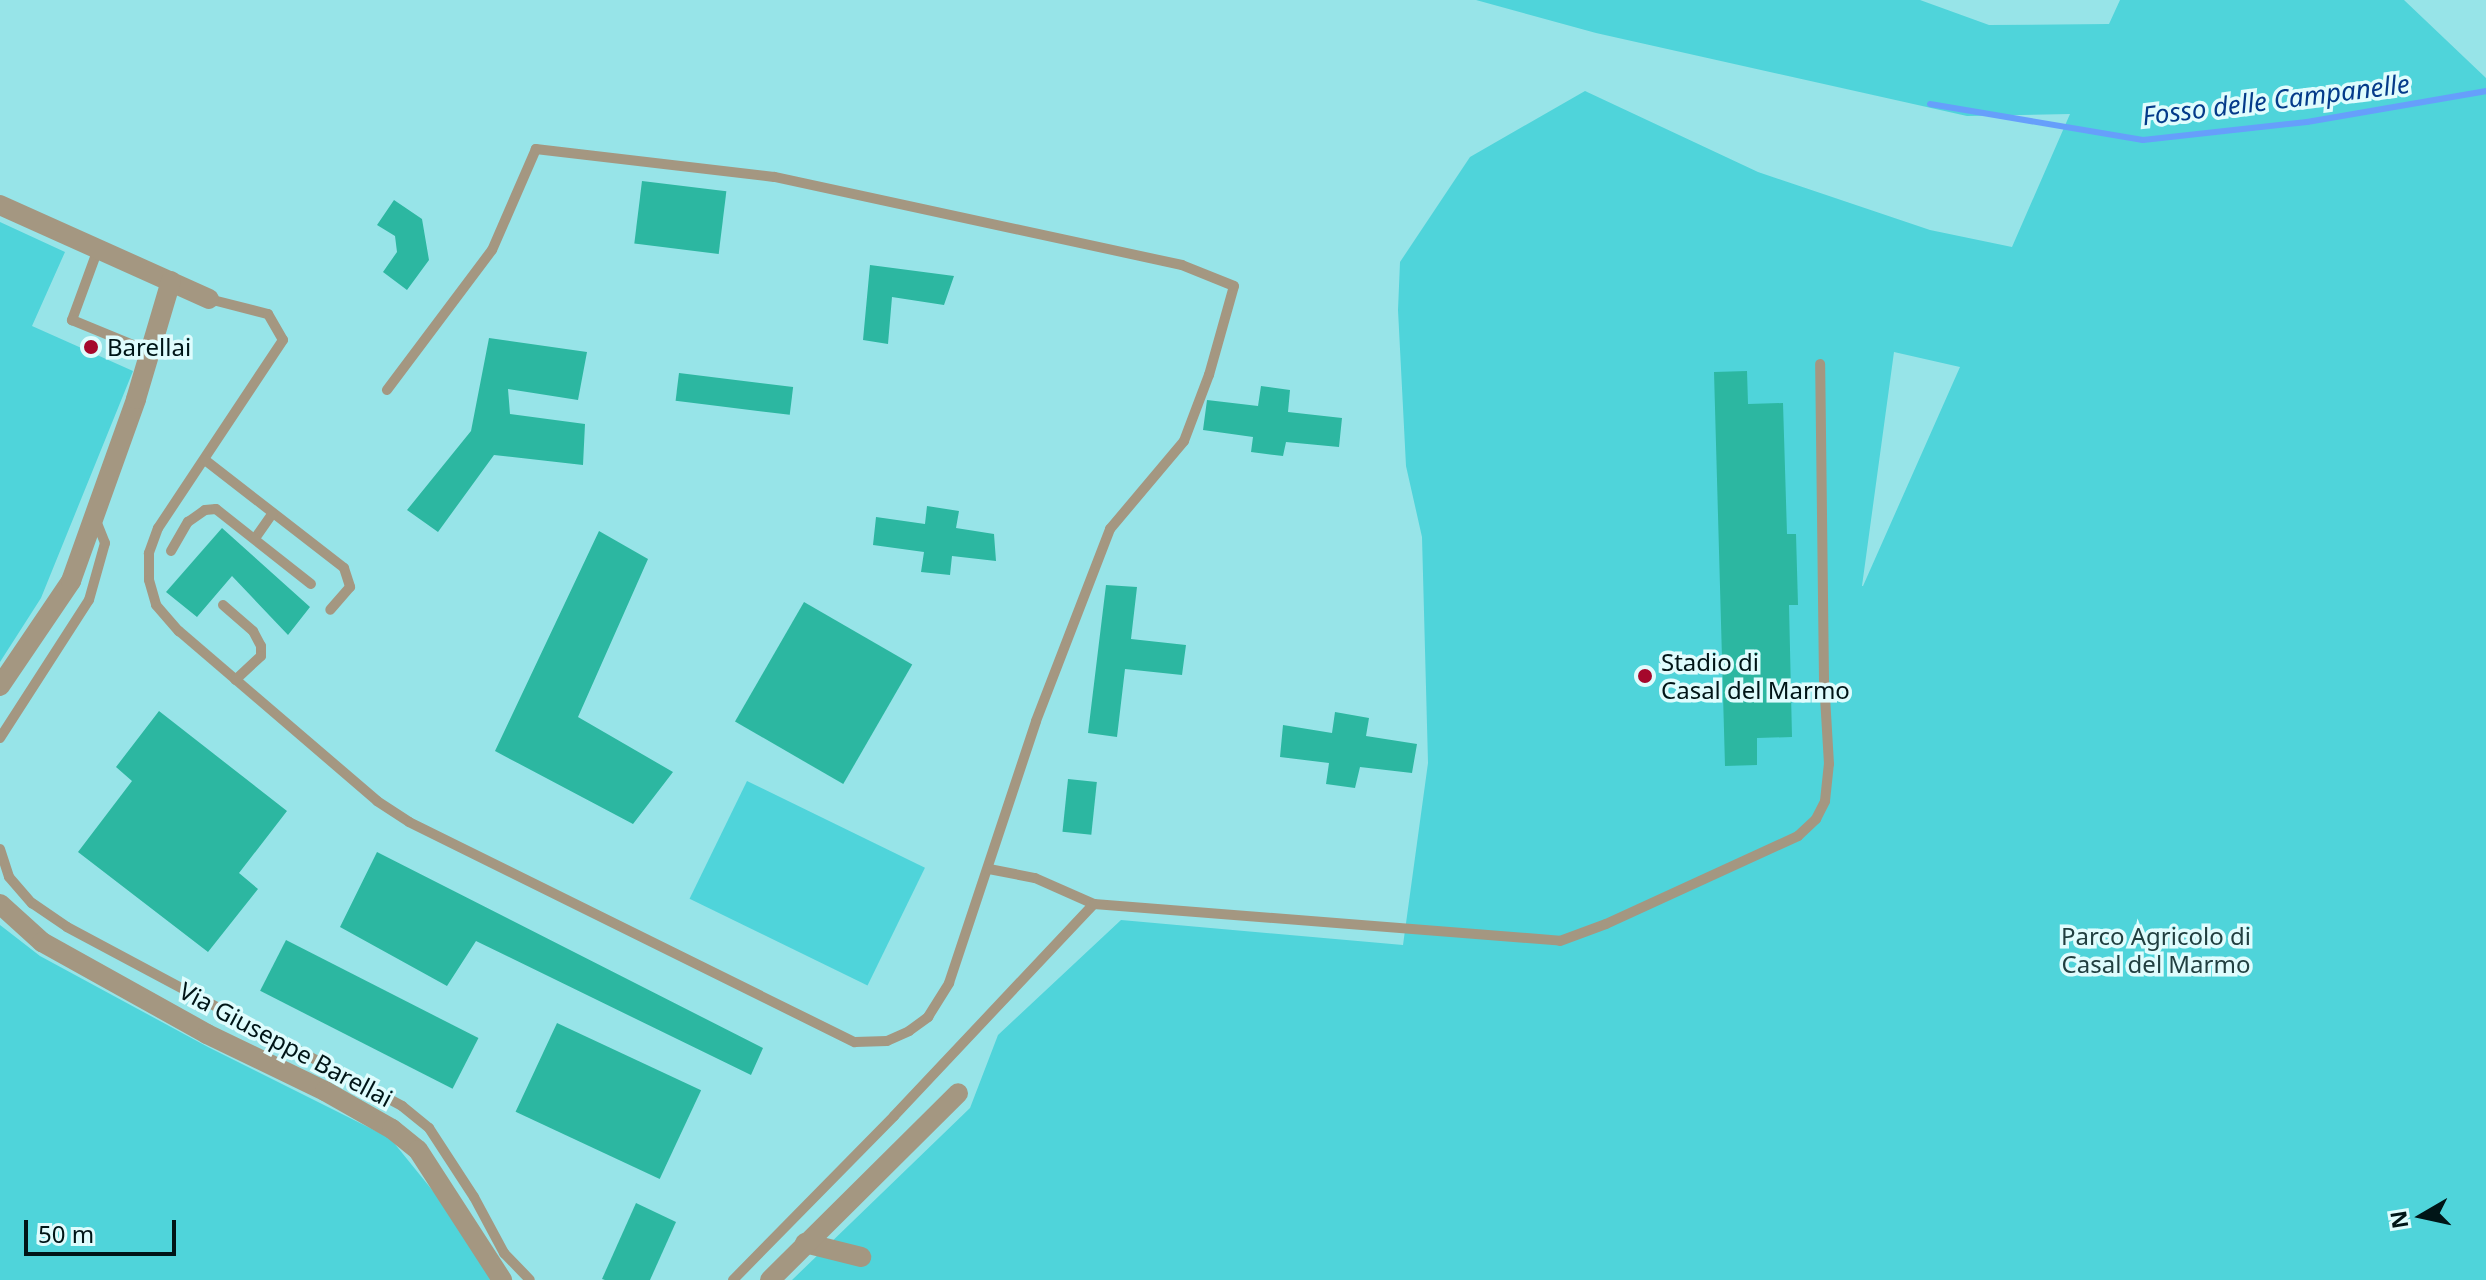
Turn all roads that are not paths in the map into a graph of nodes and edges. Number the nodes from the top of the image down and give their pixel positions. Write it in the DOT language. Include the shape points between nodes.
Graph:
graph roads {
  1 [pos="0,205"];
  2 [pos="98,249"];
  3 [pos="171,281"];
  4 [pos="209,299"];
  5 [pos="150,352"];
  6 [pos="1820,364"];
  7 [pos="387,390"];
  8 [pos="205,460"];
  9 [pos="273,513"];
  10 [pos="94,518"];
  11 [pos="256,537"];
  12 [pos="171,551"];
  13 [pos="311,584"];
  14 [pos="223,605"];
  15 [pos="330,610"];
  16 [pos="235,680"];
  17 [pos="0,686"];
  18 [pos="0,738"];
  19 [pos="0,849"];
  20 [pos="989,869"];
  21 [pos="0,904"];
  22 [pos="1094,904"];
  23 [pos="958,1093"];
  24 [pos="805,1243"];
  25 [pos="861,1257"];
  26 [pos="502,1280"];
  27 [pos="530,1280"];
  28 [pos="733,1280"];
  29 [pos="770,1280"];
  1 -- 2 [label="street"];
  2 -- 3 [label="street"];
  2 -- 5 [label="lane" via="72,320"];
  3 -- 4 [label="street"];
  3 -- 5 [label="street"];
  4 -- 8 [label="lane" via="268,314 283,340"];
  5 -- 10 [label="street"];
  6 -- 22 [label="lane" via="1829,764 1825,801 1798,836 1560,941"];
  7 -- 20 [label="lane" via="492,250 536,149 774,177 1182,265 1234,286 1184,441 1110,529 1036,721"];
  8 -- 9 [label="lane"];
  8 -- 16 [label="lane" via="158,528 149,553 149,580 156,605"];
  9 -- 11 [label="lane"];
  9 -- 15 [label="lane" via="344,568 350,587"];
  10 -- 17 [label="street" via="71,581"];
  10 -- 18 [label="lane" via="105,543 89,600"];
  11 -- 12 [label="lane" via="224,512 205,510 188,522"];
  11 -- 13 [label="lane"];
  14 -- 16 [label="lane" via="253,631 261,646 261,656"];
  16 -- 20 [label="lane" via="409,822 855,1042 887,1041 928,1017 949,983"];
  19 -- 27 [label="lane" via="9,877 32,903 67,927 429,1128 504,1253"];
  20 -- 22 [label="lane" via="1035,878"];
  21 -- 26 [label="street, Via Giuseppe Barellai" via="42,942 392,1129 418,1150"];
  22 -- 28 [label="lane"];
  23 -- 24 [label="street"];
  24 -- 25 [label="street"];
  24 -- 29 [label="street"];
}
